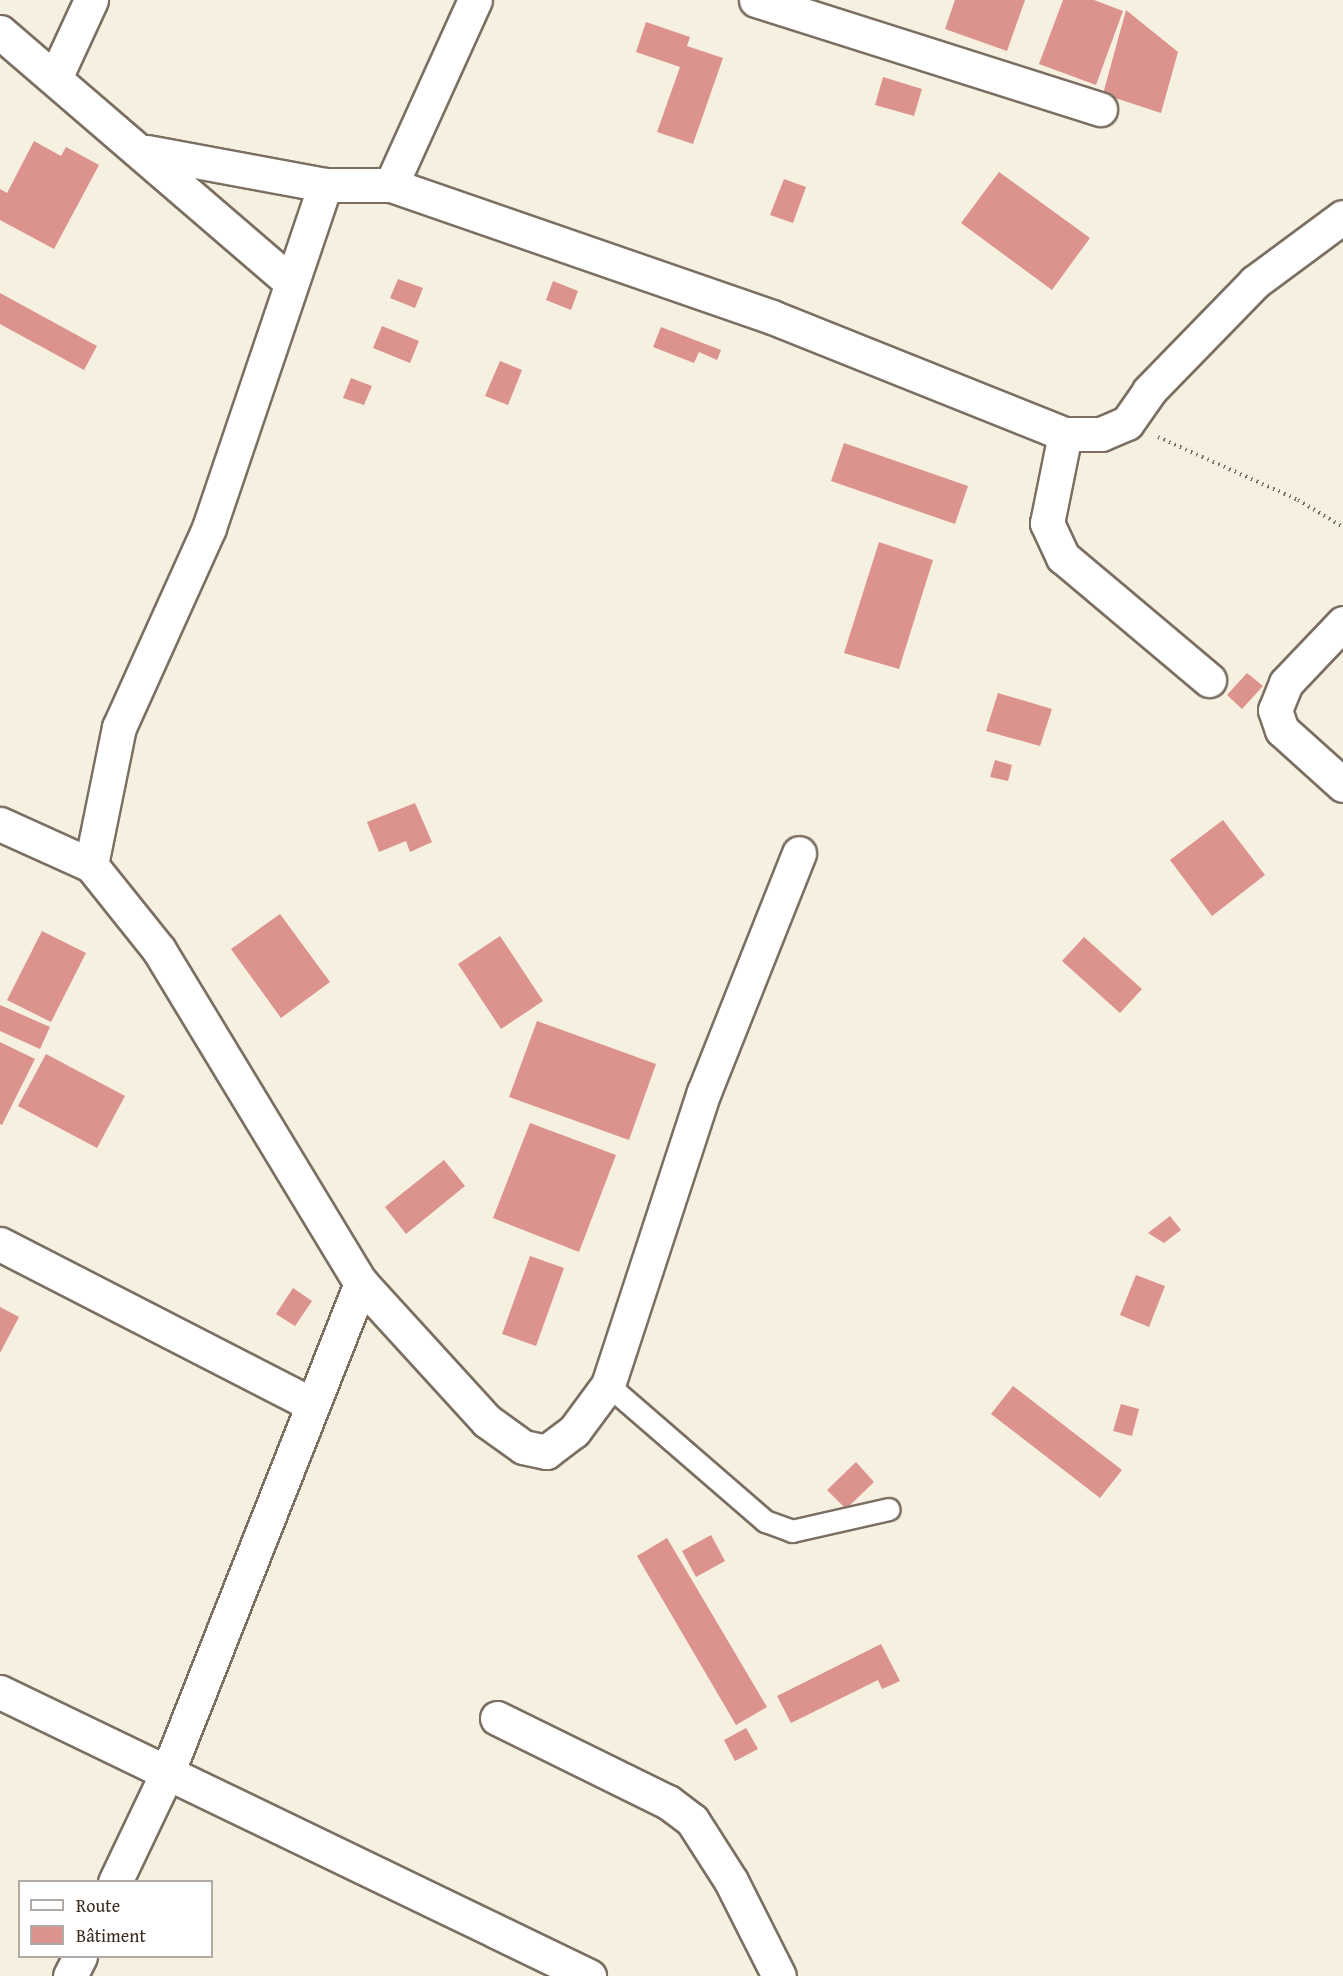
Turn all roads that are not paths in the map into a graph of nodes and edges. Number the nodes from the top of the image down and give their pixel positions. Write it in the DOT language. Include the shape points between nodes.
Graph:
graph roads {
  1 [pos="91,0"];
  2 [pos="475,0"];
  3 [pos="756,0"];
  4 [pos="5,48"];
  5 [pos="55,78"];
  6 [pos="1100,110"];
  7 [pos="147,153"];
  8 [pos="326,185"];
  9 [pos="391,185"];
  10 [pos="1343,217"];
  11 [pos="291,282"];
  12 [pos="1065,434"];
  13 [pos="1343,623"];
  14 [pos="1209,680"];
  15 [pos="1343,785"];
  16 [pos="0,824"];
  17 [pos="799,853"];
  18 [pos="91,865"];
  19 [pos="0,1244"];
  20 [pos="361,1283"];
  21 [pos="608,1385"];
  22 [pos="310,1403"];
  23 [pos="889,1509"];
  24 [pos="0,1692"];
  25 [pos="497,1718"];
  26 [pos="168,1771"];
  27 [pos="115,1880"];
  28 [pos="79,1958"];
  29 [pos="70,1976"];
  30 [pos="589,1976"];
  31 [pos="779,1976"];
  1 -- 5 [label="street"];
  2 -- 9 [label="street"];
  3 -- 6 [label="street"];
  4 -- 5 [label="street"];
  5 -- 7 [label="street"];
  7 -- 8 [label="street"];
  7 -- 11 [label="street"];
  8 -- 9 [label="street"];
  8 -- 11 [label="street"];
  9 -- 12 [label="street" via="761,313"];
  10 -- 12 [label="street" via="1254,282 1149,391 1127,423 1101,434"];
  11 -- 18 [label="street" via="209,528 119,727"];
  12 -- 14 [label="street" via="1047,523 1063,557"];
  13 -- 15 [label="street" via="1286,683 1275,710 1282,730"];
  16 -- 18 [label="street"];
  17 -- 21 [label="street" via="704,1092"];
  18 -- 20 [label="street" via="159,951"];
  19 -- 22 [label="street"];
  20 -- 21 [label="street" via="488,1421 523,1447 546,1452 574,1431"];
  20 -- 22 [label="street"];
  21 -- 23 [label="lane" via="765,1521 792,1531"];
  22 -- 26 [label="street"];
  24 -- 26 [label="street"];
  25 -- 31 [label="street" via="668,1802 692,1820"];
  26 -- 27 [label="street"];
  26 -- 30 [label="street"];
  28 -- 29 [label="street"];
}
